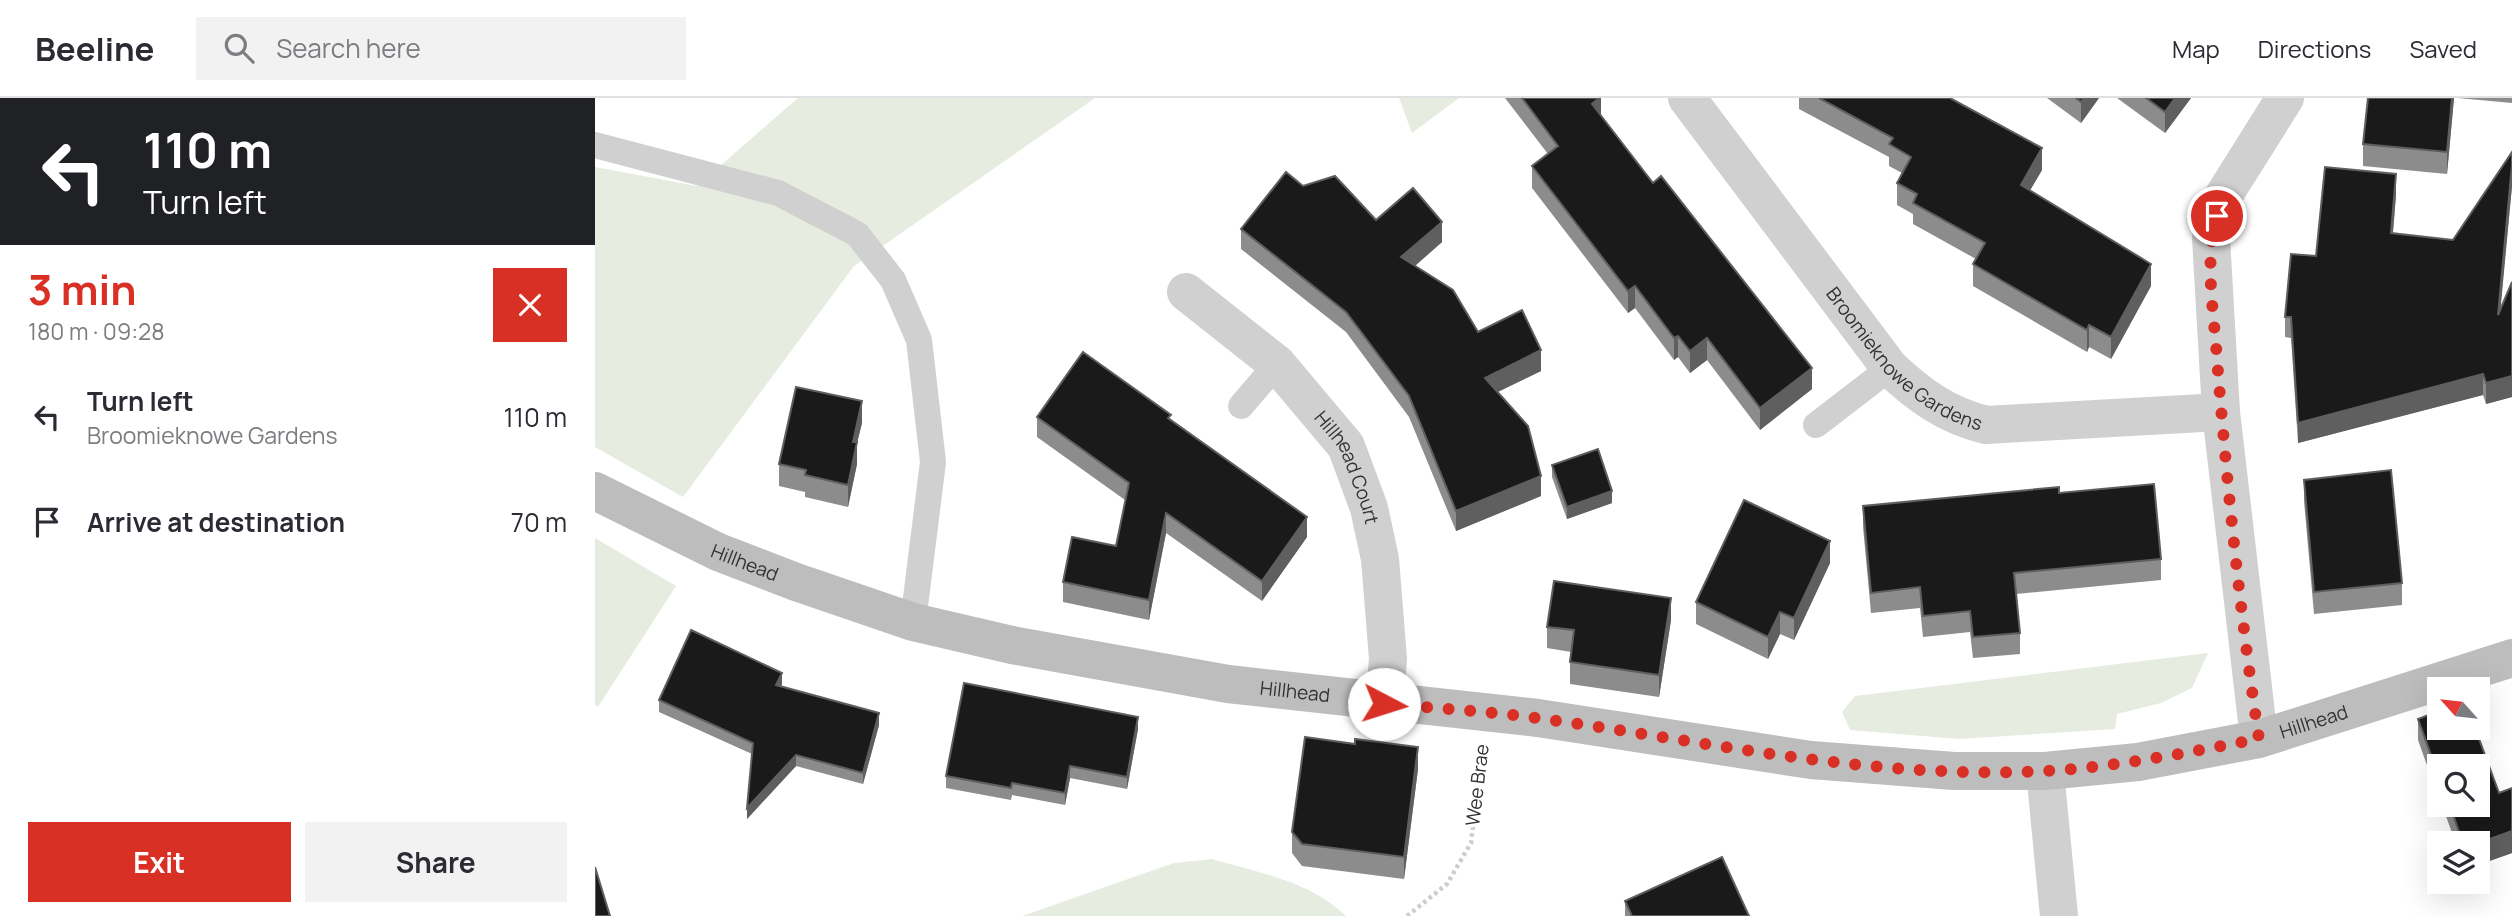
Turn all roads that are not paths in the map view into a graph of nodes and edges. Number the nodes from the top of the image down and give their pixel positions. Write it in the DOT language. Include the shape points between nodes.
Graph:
graph roads {
  1 [pos="1687,98"];
  2 [pos="2285,98"];
  3 [pos="595,145"];
  4 [pos="1186,292"];
  5 [pos="1277,365"];
  6 [pos="1890,368"];
  7 [pos="1241,406"];
  8 [pos="2221,412"];
  9 [pos="1816,425"];
  10 [pos="595,491"];
  11 [pos="913,622"];
  12 [pos="2512,658"];
  13 [pos="1384,704"];
  14 [pos="2259,739"];
  15 [pos="2045,771"];
  16 [pos="2059,916"];
  1 -- 6 [label="street, Broomieknowe Gardens"];
  2 -- 8 [label="street" via="2224,195 2211,238"];
  3 -- 11 [label="lane" via="778,192 857,234 893,280 919,340 933,462"];
  4 -- 5 [label="street, Hillhead Court"];
  5 -- 7 [label="lane"];
  5 -- 13 [label="street, Hillhead Court" via="1346,446 1369,508 1380,559 1388,659"];
  6 -- 8 [label="street, Broomieknowe Gardens" via="1923,399 1957,418 1986,425"];
  6 -- 9 [label="lane"];
  8 -- 14 [label="street"];
  10 -- 11 [label="main road, Hillhead" via="719,552"];
  11 -- 13 [label="main road, Hillhead" via="1012,645 1229,684"];
  12 -- 14 [label="main road, Hillhead"];
  13 -- 15 [label="main road, Hillhead" via="1486,713 1811,760 1954,771"];
  14 -- 15 [label="main road, Hillhead" via="2138,762"];
  15 -- 16 [label="street"];
}
